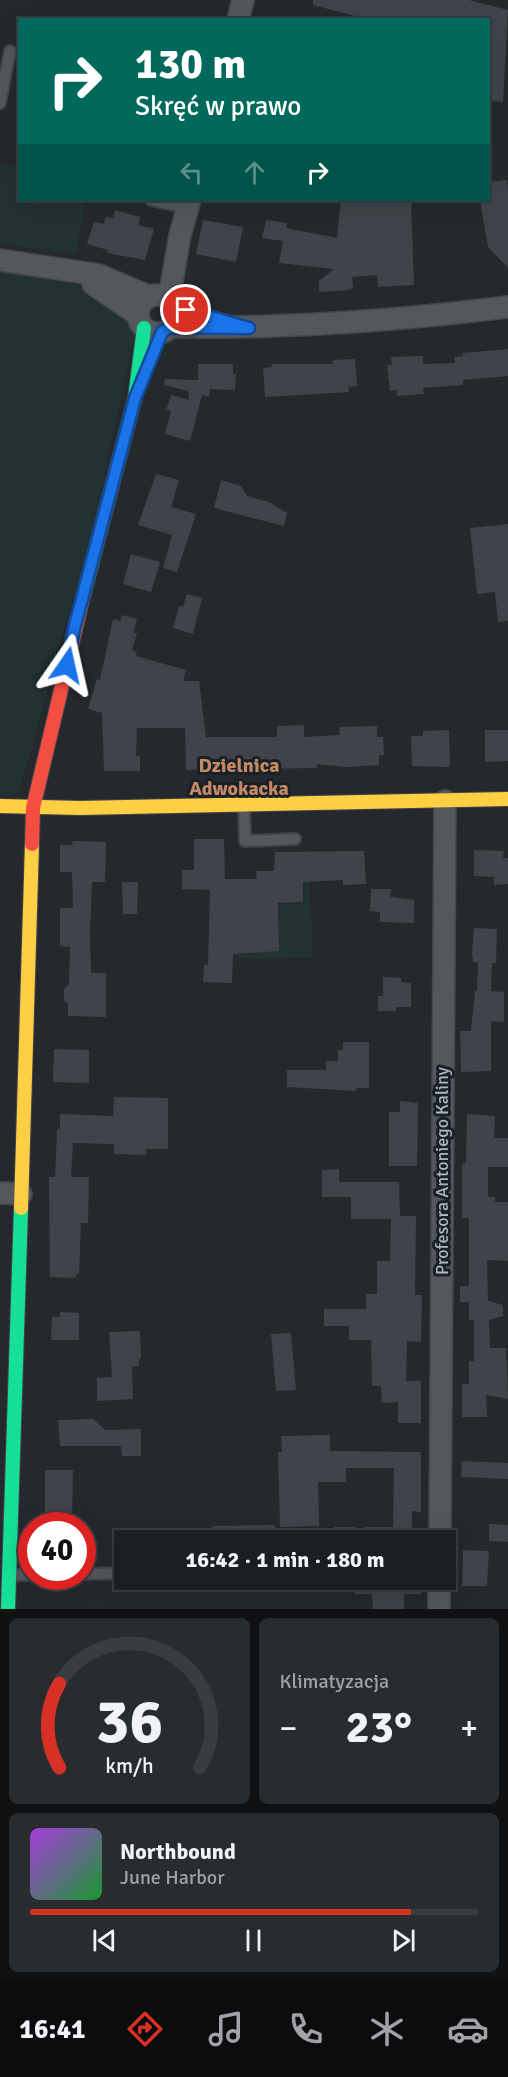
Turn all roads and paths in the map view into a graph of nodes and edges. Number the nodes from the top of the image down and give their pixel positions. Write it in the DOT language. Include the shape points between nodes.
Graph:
graph roads {
  1 [pos="243,0"];
  2 [pos="238,18"];
  3 [pos="10,51"];
  4 [pos="0,103"];
  5 [pos="160,201"];
  6 [pos="189,204"];
  7 [pos="0,260"];
  8 [pos="508,307"];
  9 [pos="157,312"];
  10 [pos="135,398"];
  11 [pos="508,799"];
  12 [pos="445,801"];
  13 [pos="244,805"];
  14 [pos="0,806"];
  15 [pos="33,808"];
  16 [pos="295,839"];
  17 [pos="10,1193"];
  18 [pos="8,1373"];
  19 [pos="440,1530"];
  20 [pos="6,1572"];
  21 [pos="96,1574"];
  22 [pos="114,1574"];
  23 [pos="439,1590"];
  24 [pos="8,1609"];
  25 [pos="439,1609"];
  1 -- 2 [label="street"];
  3 -- 4 [label="lane"];
  5 -- 6 [label="lane"];
  6 -- 9 [label="street"];
  7 -- 9 [label="street" via="99,275"];
  8 -- 9 [label="street" via="418,318 249,328"];
  9 -- 10 [label="street"];
  10 -- 15 [label="street" via="74,629"];
  11 -- 12 [label="street"];
  12 -- 13 [label="street"];
  12 -- 19 [label="street, Profesora Antoniego Kaliny"];
  13 -- 15 [label="street"];
  13 -- 16 [label="lane" via="244,840"];
  14 -- 15 [label="street"];
  15 -- 17 [label="street"];
  17 -- 18 [label="street"];
  18 -- 20 [label="street"];
  20 -- 24 [label="street"];
  21 -- 22 [label="lane"];
  23 -- 25 [label="street"];
}
